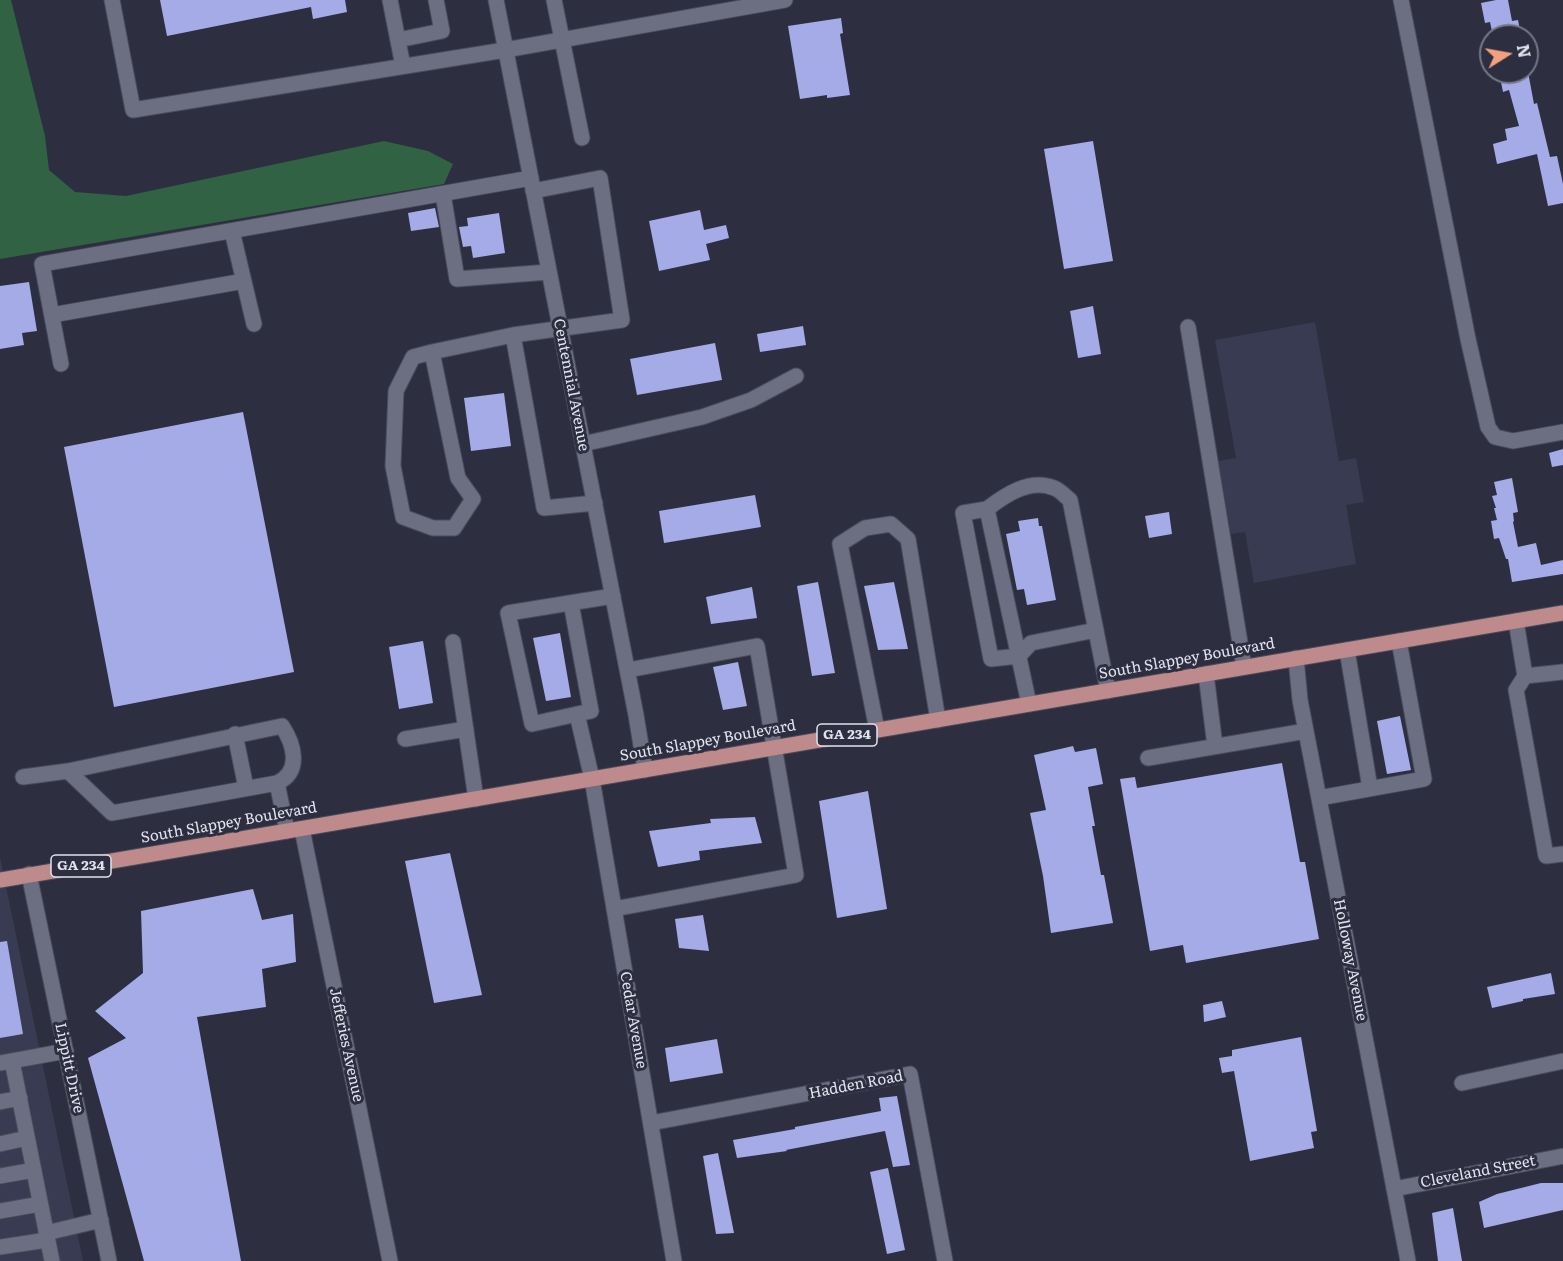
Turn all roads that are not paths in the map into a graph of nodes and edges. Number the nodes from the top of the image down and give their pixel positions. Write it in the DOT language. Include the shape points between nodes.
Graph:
graph roads {
  1 [pos="112,0"];
  2 [pos="390,0"];
  3 [pos="436,0"];
  4 [pos="496,0"];
  5 [pos="554,0"];
  6 [pos="785,0"];
  7 [pos="1401,0"];
  8 [pos="398,39"];
  9 [pos="561,40"];
  10 [pos="506,50"];
  11 [pos="403,66"];
  12 [pos="582,138"];
  13 [pos="532,185"];
  14 [pos="443,194"];
  15 [pos="232,231"];
  16 [pos="549,272"];
  17 [pos="244,281"];
  18 [pos="52,315"];
  19 [pos="254,324"];
  20 [pos="1188,327"];
  21 [pos="560,328"];
  22 [pos="513,335"];
  23 [pos="432,352"];
  24 [pos="62,364"];
  25 [pos="796,375"];
  26 [pos="1563,432"];
  27 [pos="583,444"];
  28 [pos="595,503"];
  29 [pos="987,509"];
  30 [pos="613,596"];
  31 [pos="571,603"];
  32 [pos="1563,613"];
  33 [pos="1516,621"];
  34 [pos="1096,630"];
  35 [pos="1399,641"];
  36 [pos="453,642"];
  37 [pos="1347,650"];
  38 [pos="1019,656"];
  39 [pos="1296,658"];
  40 [pos="1244,667"];
  41 [pos="628,670"];
  42 [pos="1563,672"];
  43 [pos="1206,674"];
  44 [pos="1525,676"];
  45 [pos="1108,691"];
  46 [pos="1029,704"];
  47 [pos="577,714"];
  48 [pos="938,720"];
  49 [pos="466,729"];
  50 [pos="877,730"];
  51 [pos="1306,731"];
  52 [pos="236,734"];
  53 [pos="405,739"];
  54 [pos="1215,746"];
  55 [pos="775,748"];
  56 [pos="1148,758"];
  57 [pos="645,770"];
  58 [pos="68,771"];
  59 [pos="23,777"];
  60 [pos="592,779"];
  61 [pos="277,783"];
  62 [pos="246,788"];
  63 [pos="1370,788"];
  64 [pos="1319,798"];
  65 [pos="476,799"];
  66 [pos="295,830"];
  67 [pos="1563,854"];
  68 [pos="30,874"];
  69 [pos="0,880"];
  70 [pos="614,909"];
  71 [pos="66,1051"];
  72 [pos="1563,1061"];
  73 [pos="6,1062"];
  74 [pos="1462,1083"];
  75 [pos="20,1098"];
  76 [pos="0,1102"];
  77 [pos="651,1123"];
  78 [pos="27,1138"];
  79 [pos="0,1144"];
  80 [pos="1563,1156"];
  81 [pos="34,1170"];
  82 [pos="0,1176"];
  83 [pos="1394,1189"];
  84 [pos="40,1204"];
  85 [pos="0,1211"];
  86 [pos="101,1220"];
  87 [pos="47,1236"];
  88 [pos="0,1247"];
  89 [pos="52,1261"];
  90 [pos="109,1261"];
  91 [pos="390,1261"];
  92 [pos="674,1261"];
  93 [pos="945,1261"];
  94 [pos="1408,1261"];
  1 -- 11 [label="street" via="133,110"];
  2 -- 8 [label="street"];
  3 -- 8 [label="street" via="442,31"];
  4 -- 10 [label="street, Centennial Avenue"];
  5 -- 9 [label="street"];
  6 -- 9 [label="street"];
  7 -- 26 [label="street" via="1488,427 1495,437 1513,441"];
  8 -- 11 [label="street"];
  9 -- 10 [label="street"];
  9 -- 12 [label="street"];
  10 -- 11 [label="street"];
  10 -- 13 [label="street, Centennial Avenue"];
  13 -- 14 [label="street"];
  13 -- 16 [label="street, Centennial Avenue"];
  13 -- 21 [label="street" via="600,178 622,320"];
  14 -- 15 [label="street"];
  14 -- 16 [label="street" via="457,279"];
  15 -- 17 [label="street"];
  15 -- 18 [label="street" via="42,264"];
  16 -- 21 [label="street, Centennial Avenue"];
  17 -- 18 [label="street"];
  17 -- 19 [label="street"];
  18 -- 24 [label="street"];
  20 -- 40 [label="street"];
  21 -- 22 [label="street"];
  21 -- 27 [label="street, Centennial Avenue"];
  22 -- 23 [label="street"];
  22 -- 28 [label="street" via="544,508"];
  23 -- 23 [label="street" via="458,478 473,499 453,528 433,528 403,517 393,466 396,391 413,357"];
  25 -- 27 [label="street" via="751,400 702,417"];
  27 -- 28 [label="street, Centennial Avenue"];
  28 -- 30 [label="street, Centennial Avenue"];
  29 -- 34 [label="street" via="1005,495 1034,485 1054,488 1070,500"];
  29 -- 38 [label="street"];
  29 -- 38 [label="street" via="963,513 991,659"];
  30 -- 31 [label="street"];
  30 -- 41 [label="street, Centennial Avenue"];
  31 -- 47 [label="street" via="591,711"];
  31 -- 47 [label="street" via="508,613 532,724"];
  32 -- 33 [label="main road, South Slappey Boulevard / GA 234"];
  33 -- 35 [label="main road, South Slappey Boulevard / GA 234"];
  33 -- 44 [label="street"];
  34 -- 38 [label="street" via="1031,643"];
  34 -- 45 [label="street"];
  35 -- 37 [label="main road, South Slappey Boulevard / GA 234"];
  35 -- 63 [label="street" via="1424,779"];
  36 -- 49 [label="street"];
  37 -- 39 [label="main road, South Slappey Boulevard / GA 234"];
  37 -- 63 [label="street"];
  38 -- 46 [label="street"];
  39 -- 40 [label="main road, South Slappey Boulevard / GA 234"];
  39 -- 51 [label="street, Holloway Avenue"];
  40 -- 43 [label="main road, South Slappey Boulevard / GA 234"];
  41 -- 55 [label="street" via="758,646"];
  41 -- 57 [label="street, Centennial Avenue"];
  42 -- 44 [label="street"];
  43 -- 45 [label="main road, South Slappey Boulevard / GA 234"];
  43 -- 54 [label="street"];
  44 -- 67 [label="street" via="1516,690 1546,856"];
  45 -- 46 [label="main road, South Slappey Boulevard / GA 234"];
  46 -- 48 [label="main road, South Slappey Boulevard / GA 234"];
  47 -- 60 [label="street, Cedar Avenue"];
  48 -- 50 [label="main road, South Slappey Boulevard / GA 234"];
  48 -- 50 [label="street" via="908,539 891,524 866,528 840,544"];
  49 -- 53 [label="street"];
  49 -- 65 [label="street"];
  50 -- 55 [label="main road, South Slappey Boulevard / GA 234"];
  51 -- 54 [label="street"];
  51 -- 64 [label="street, Holloway Avenue"];
  52 -- 58 [label="street"];
  52 -- 61 [label="street" via="282,726 289,737 294,767"];
  52 -- 62 [label="street"];
  54 -- 56 [label="street"];
  55 -- 57 [label="main road, South Slappey Boulevard / GA 234"];
  55 -- 70 [label="street" via="796,875"];
  57 -- 60 [label="main road, South Slappey Boulevard / GA 234"];
  58 -- 59 [label="street"];
  58 -- 62 [label="street" via="112,813"];
  60 -- 65 [label="main road, South Slappey Boulevard / GA 234"];
  60 -- 70 [label="street, Cedar Avenue"];
  61 -- 62 [label="street"];
  61 -- 66 [label="street, Jefferies Avenue"];
  63 -- 64 [label="street"];
  64 -- 83 [label="street, Holloway Avenue"];
  65 -- 66 [label="main road, South Slappey Boulevard / GA 234"];
  66 -- 68 [label="main road, South Slappey Boulevard / GA 234"];
  66 -- 91 [label="street, Jefferies Avenue"];
  68 -- 69 [label="main road, South Slappey Boulevard / GA 234"];
  68 -- 71 [label="street, Lippitt Drive"];
  70 -- 77 [label="street, Cedar Avenue"];
  71 -- 73 [label="street"];
  71 -- 86 [label="street, Lippitt Drive"];
  72 -- 74 [label="street"];
  73 -- 75 [label="street"];
  75 -- 76 [label="street"];
  75 -- 78 [label="street"];
  77 -- 92 [label="street, Cedar Avenue"];
  77 -- 93 [label="street, Hadden Road" via="910,1074"];
  78 -- 79 [label="street"];
  78 -- 81 [label="street"];
  80 -- 83 [label="street, Cleveland Street"];
  81 -- 82 [label="street"];
  81 -- 84 [label="street"];
  83 -- 94 [label="street, Holloway Avenue"];
  84 -- 85 [label="street"];
  84 -- 87 [label="street"];
  86 -- 87 [label="street"];
  86 -- 90 [label="street, Lippitt Drive"];
  87 -- 88 [label="street"];
  87 -- 89 [label="street"];
}
